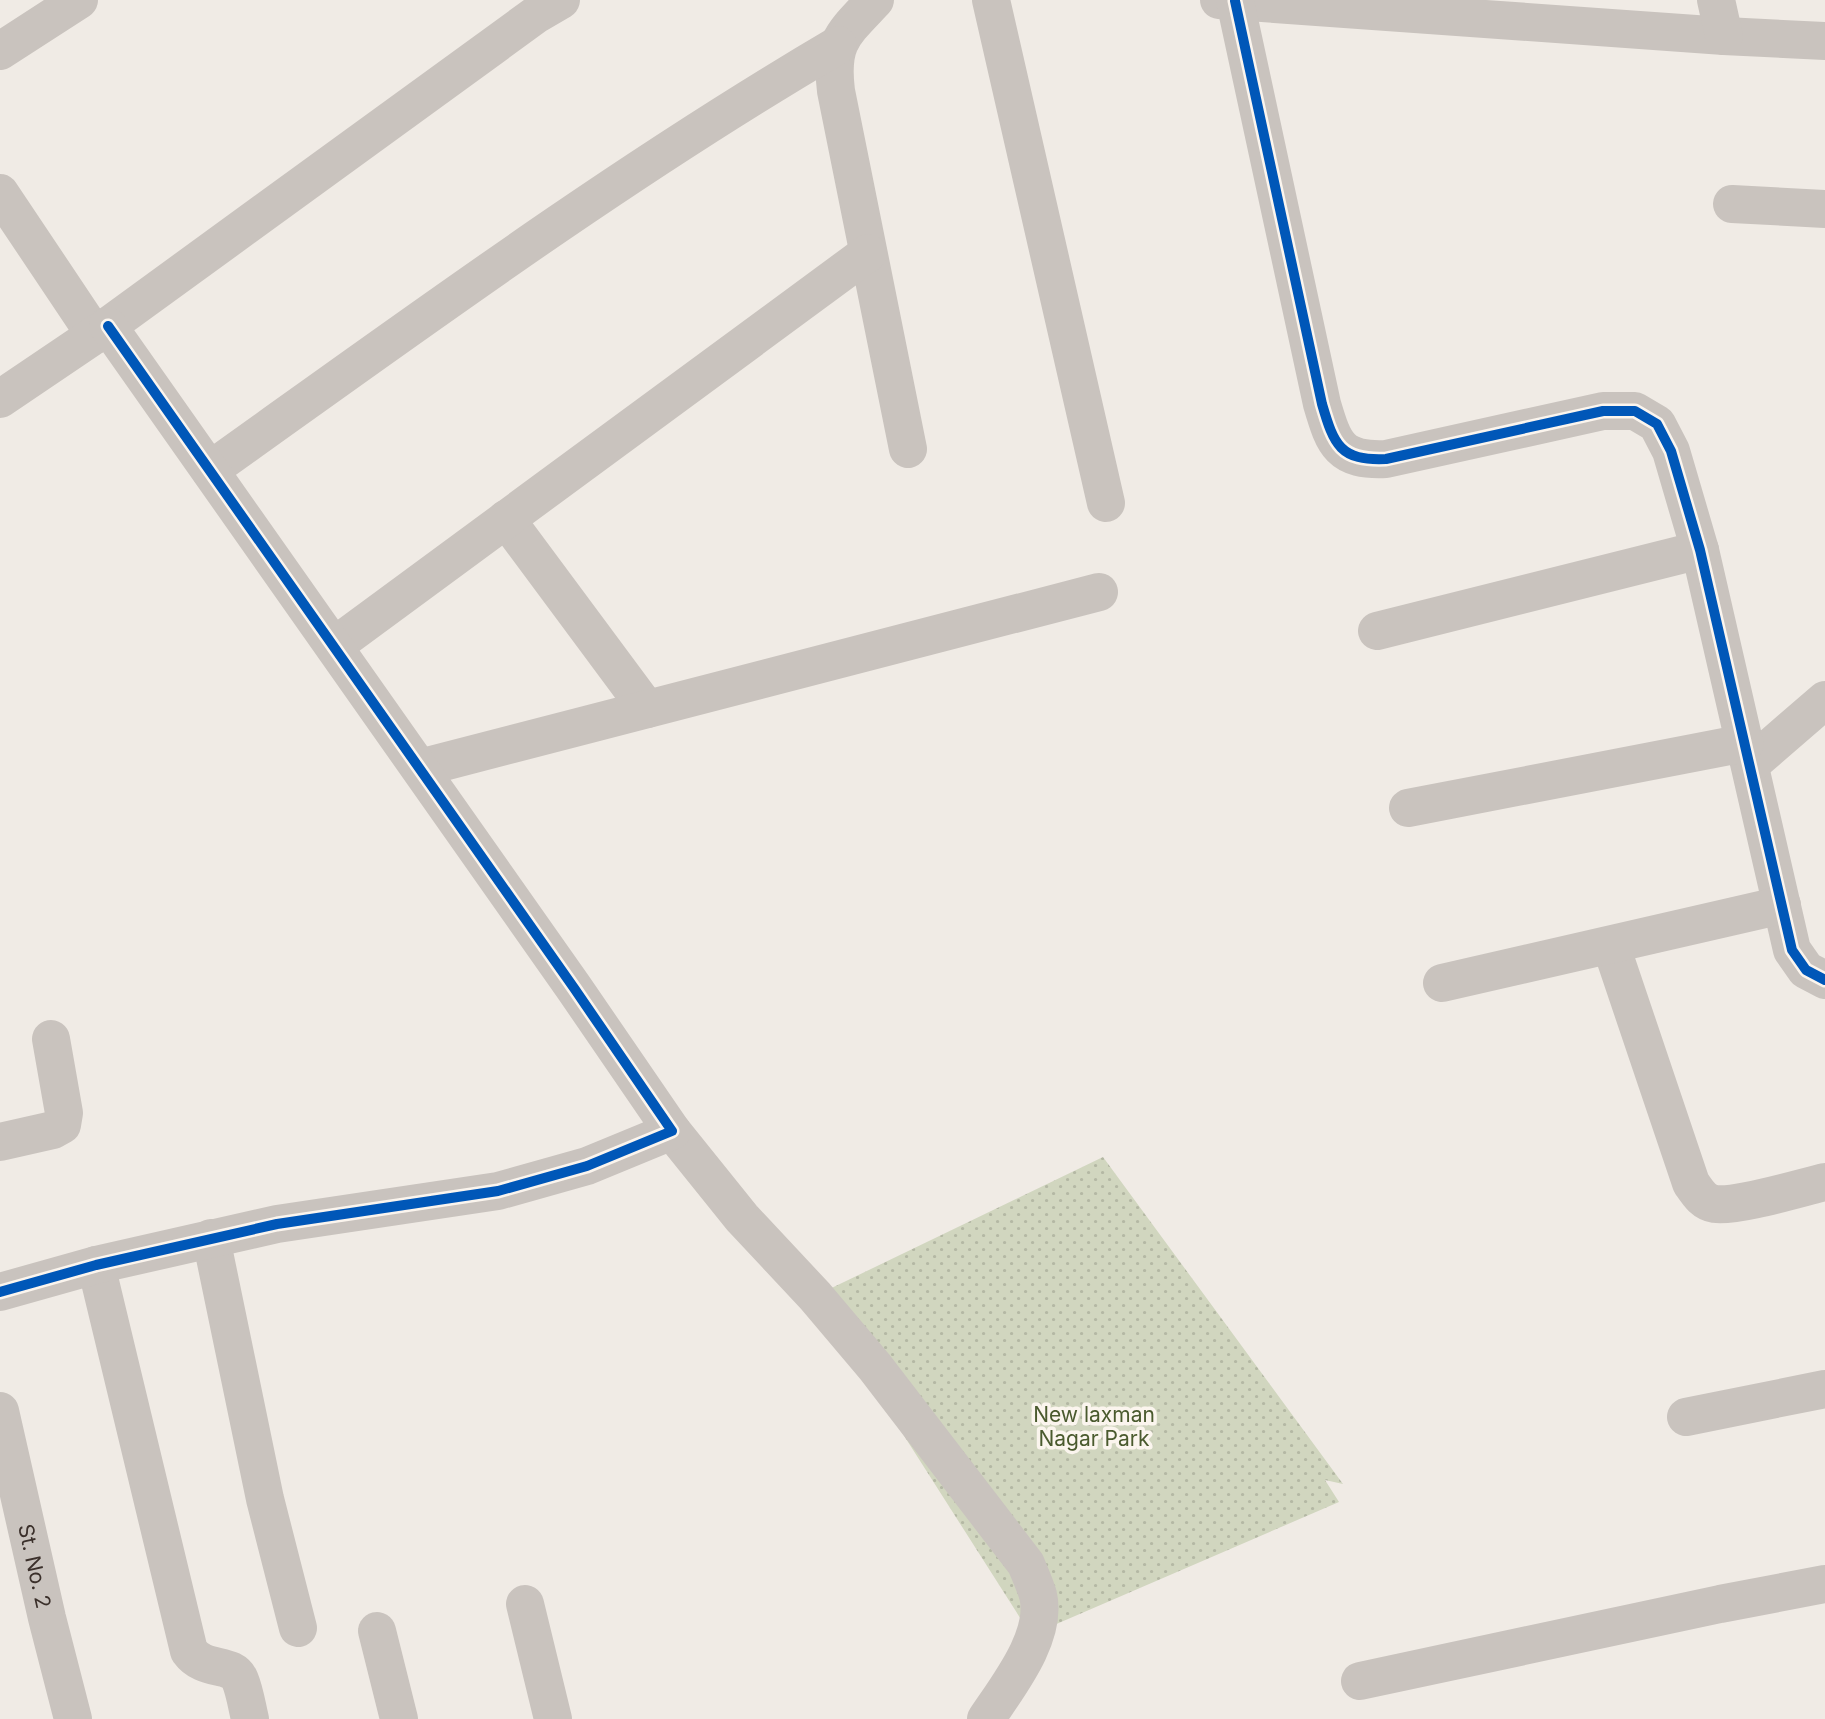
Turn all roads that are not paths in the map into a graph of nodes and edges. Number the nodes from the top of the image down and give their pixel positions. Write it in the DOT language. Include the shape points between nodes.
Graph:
graph roads {
  1 [pos="79,0"];
  2 [pos="561,0"];
  3 [pos="875,0"];
  4 [pos="991,0"];
  5 [pos="1227,1"];
  6 [pos="1408,7"];
  7 [pos="1596,13"];
  8 [pos="1720,18"];
  9 [pos="1825,41"];
  10 [pos="838,45"];
  11 [pos="0,51"];
  12 [pos="0,193"];
  13 [pos="1732,204"];
  14 [pos="1825,209"];
  15 [pos="868,253"];
  16 [pos="102,331"];
  17 [pos="0,399"];
  18 [pos="908,449"];
  19 [pos="209,470"];
  20 [pos="1107,503"];
  21 [pos="506,519"];
  22 [pos="1700,550"];
  23 [pos="1099,592"];
  24 [pos="1377,631"];
  25 [pos="334,646"];
  26 [pos="1825,700"];
  27 [pos="647,709"];
  28 [pos="1747,754"];
  29 [pos="420,768"];
  30 [pos="1408,808"];
  31 [pos="1782,905"];
  32 [pos="1611,946"];
  33 [pos="1825,980"];
  34 [pos="1442,983"];
  35 [pos="51,1039"];
  36 [pos="672,1131"];
  37 [pos="0,1142"];
  38 [pos="1825,1182"];
  39 [pos="211,1238"];
  40 [pos="96,1265"];
  41 [pos="0,1292"];
  42 [pos="1825,1388"];
  43 [pos="0,1411"];
  44 [pos="1686,1417"];
  45 [pos="1825,1584"];
  46 [pos="525,1604"];
  47 [pos="298,1628"];
  48 [pos="377,1631"];
  49 [pos="1360,1681"];
  50 [pos="73,1719"];
  51 [pos="250,1719"];
  52 [pos="400,1719"];
  53 [pos="553,1719"];
  54 [pos="986,1719"];
  1 -- 11 [label="street"];
  2 -- 16 [label="street"];
  3 -- 10 [label="street"];
  4 -- 20 [label="street"];
  5 -- 6 [label="street"];
  5 -- 22 [label="street" via="1322,404 1331,434 1346,452 1364,460 1386,459 1603,411 1635,411 1657,424 1671,452"];
  6 -- 7 [label="street"];
  7 -- 8 [label="street"];
  8 -- 9 [label="street"];
  10 -- 15 [label="street" via="833,65 836,91"];
  10 -- 19 [label="street" via="589,201"];
  12 -- 16 [label="street"];
  13 -- 14 [label="street"];
  15 -- 18 [label="street"];
  15 -- 21 [label="street"];
  16 -- 17 [label="street"];
  16 -- 19 [label="street"];
  19 -- 25 [label="street"];
  21 -- 25 [label="street"];
  21 -- 27 [label="street"];
  22 -- 24 [label="street"];
  22 -- 28 [label="street"];
  23 -- 27 [label="street"];
  25 -- 29 [label="street"];
  26 -- 28 [label="street"];
  27 -- 29 [label="street"];
  28 -- 30 [label="street"];
  28 -- 31 [label="street"];
  29 -- 36 [label="street"];
  31 -- 32 [label="street"];
  31 -- 33 [label="street" via="1792,950 1805,970"];
  32 -- 34 [label="street"];
  32 -- 38 [label="street" via="1691,1183 1702,1199 1715,1204 1733,1202"];
  35 -- 37 [label="street" via="64,1113 62,1125"];
  36 -- 39 [label="street" via="587,1166 498,1191"];
  36 -- 54 [label="street" via="742,1218 876,1367 1026,1564 1038,1597 1038,1630"];
  39 -- 40 [label="street"];
  39 -- 47 [label="street" via="265,1499"];
  40 -- 41 [label="street"];
  40 -- 51 [label="street" via="188,1651 196,1660 234,1671"];
  42 -- 44 [label="street"];
  43 -- 50 [label="street, St. No. 2"];
  45 -- 49 [label="street"];
  46 -- 53 [label="street"];
  48 -- 52 [label="street"];
}
